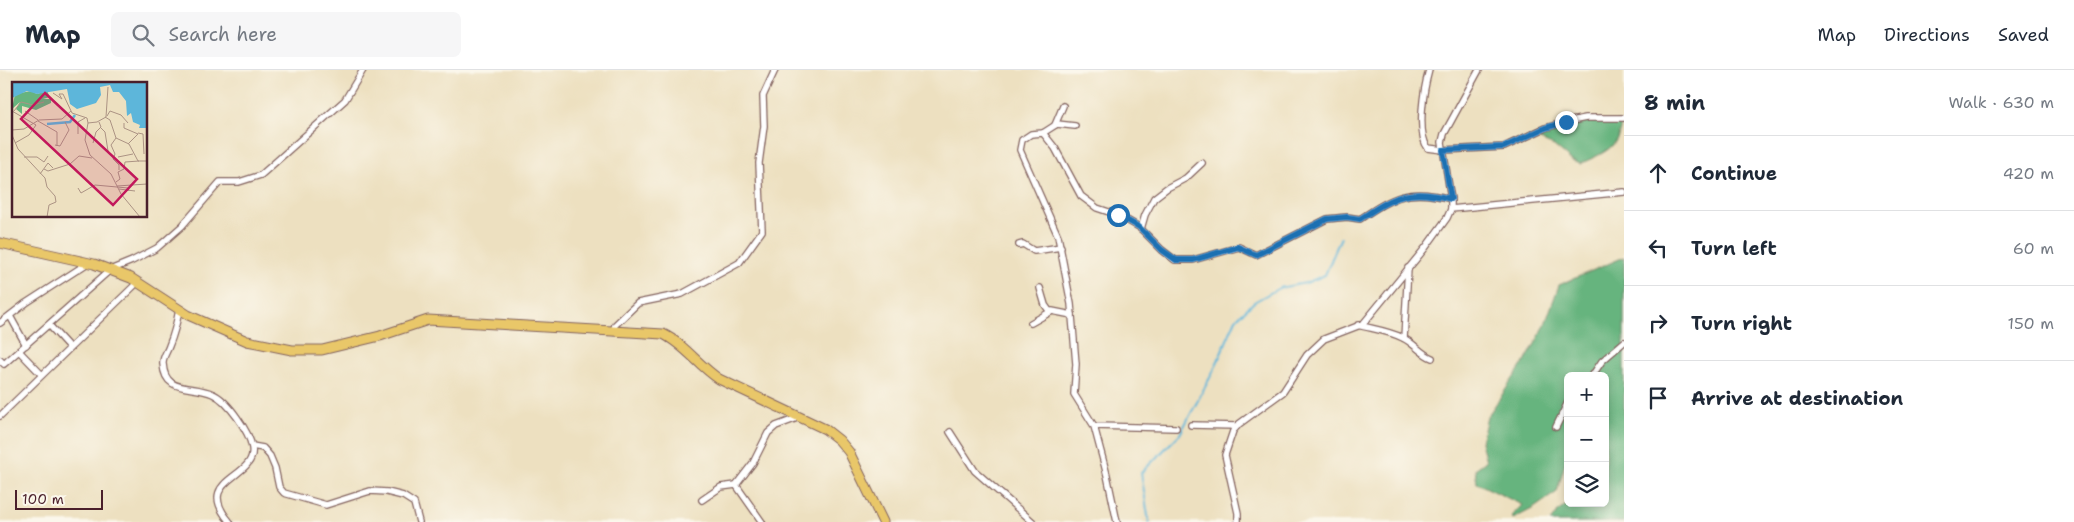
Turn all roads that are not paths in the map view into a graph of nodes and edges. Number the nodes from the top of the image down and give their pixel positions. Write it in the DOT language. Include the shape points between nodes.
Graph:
graph roads {
  1 [pos="363,70"];
  2 [pos="775,70"];
  3 [pos="1429,70"];
  4 [pos="1479,70"];
  5 [pos="1063,106"];
  6 [pos="1624,118"];
  7 [pos="1055,125"];
  8 [pos="1075,126"];
  9 [pos="1043,133"];
  10 [pos="1443,150"];
  11 [pos="1202,163"];
  12 [pos="1624,192"];
  13 [pos="1451,199"];
  14 [pos="1451,209"];
  15 [pos="1141,229"];
  16 [pos="0,243"];
  17 [pos="1019,245"];
  18 [pos="1061,247"];
  19 [pos="88,263"];
  20 [pos="1408,268"];
  21 [pos="110,270"];
  22 [pos="138,282"];
  23 [pos="1040,288"];
  24 [pos="179,309"];
  25 [pos="1050,312"];
  26 [pos="1072,315"];
  27 [pos="10,316"];
  28 [pos="1031,322"];
  29 [pos="0,323"];
  30 [pos="49,325"];
  31 [pos="1358,326"];
  32 [pos="613,331"];
  33 [pos="1404,338"];
  34 [pos="1624,342"];
  35 [pos="26,345"];
  36 [pos="69,347"];
  37 [pos="19,351"];
  38 [pos="1432,358"];
  39 [pos="0,360"];
  40 [pos="1595,372"];
  41 [pos="41,374"];
  42 [pos="1564,410"];
  43 [pos="0,415"];
  44 [pos="800,417"];
  45 [pos="1190,425"];
  46 [pos="1094,426"];
  47 [pos="1237,426"];
  48 [pos="1556,426"];
  49 [pos="1176,428"];
  50 [pos="950,432"];
  51 [pos="252,446"];
  52 [pos="736,485"];
  53 [pos="702,500"];
  54 [pos="230,522"];
  55 [pos="419,522"];
  56 [pos="762,522"];
  57 [pos="884,522"];
  58 [pos="1033,522"];
  59 [pos="1117,522"];
  60 [pos="1238,522"];
  1 -- 21 [label="street" via="345,100 260,175 239,182 220,182 182,226 157,248"];
  2 -- 32 [label="street" via="763,96 760,163 762,231 739,263 682,294 638,303 615,325"];
  3 -- 10 [label="street" via="1424,89 1422,133 1428,148"];
  4 -- 10 [label="street" via="1444,134"];
  5 -- 7 [label="street"];
  6 -- 10 [label="street" via="1586,118 1566,122 1504,147"];
  7 -- 8 [label="street"];
  7 -- 9 [label="street"];
  9 -- 15 [label="street" via="1055,148 1081,196 1097,208 1118,215"];
  9 -- 18 [label="street" via="1031,134 1022,140 1020,150"];
  10 -- 13 [label="street"];
  11 -- 15 [label="street" via="1186,178 1154,198"];
  12 -- 14 [label="street"];
  13 -- 14 [label="street"];
  13 -- 15 [label="street" via="1422,193 1395,198 1360,219 1327,219 1256,255 1238,247 1193,260 1176,260"];
  14 -- 20 [label="street"];
  16 -- 19 [label="main road"];
  17 -- 18 [label="street" via="1034,251"];
  18 -- 26 [label="street"];
  19 -- 21 [label="main road"];
  19 -- 27 [label="street"];
  20 -- 31 [label="street"];
  20 -- 33 [label="street"];
  21 -- 22 [label="main road"];
  21 -- 30 [label="street"];
  22 -- 24 [label="main road"];
  22 -- 36 [label="street"];
  23 -- 25 [label="street"];
  24 -- 32 [label="main road" via="188,316 247,341 292,350 322,350 428,320"];
  24 -- 51 [label="street" via="162,361 165,375 180,387 200,390 223,400 233,411"];
  25 -- 26 [label="street"];
  25 -- 28 [label="street"];
  26 -- 46 [label="street" via="1076,364 1074,394"];
  27 -- 29 [label="street"];
  27 -- 35 [label="street"];
  30 -- 35 [label="street"];
  30 -- 36 [label="street"];
  31 -- 33 [label="street"];
  31 -- 47 [label="street" via="1324,339 1307,355 1283,392"];
  32 -- 44 [label="main road" via="668,336 719,379"];
  33 -- 38 [label="street"];
  34 -- 40 [label="street"];
  35 -- 37 [label="street"];
  36 -- 41 [label="street"];
  37 -- 39 [label="street" via="4,364"];
  37 -- 41 [label="street"];
  41 -- 43 [label="street"];
  42 -- 48 [label="street"];
  44 -- 52 [label="street" via="776,426 768,433 753,463"];
  44 -- 57 [label="main road" via="825,429 849,452"];
  45 -- 47 [label="street"];
  46 -- 49 [label="street"];
  46 -- 59 [label="street"];
  47 -- 60 [label="street" via="1225,455"];
  50 -- 58 [label="street" via="975,471"];
  51 -- 54 [label="street" via="252,457 245,467 224,483 219,494 218,503"];
  51 -- 55 [label="street" via="263,448 270,456 284,493 326,505 370,491 387,492 414,503"];
  52 -- 53 [label="street" via="721,487"];
  52 -- 56 [label="street"];
}
